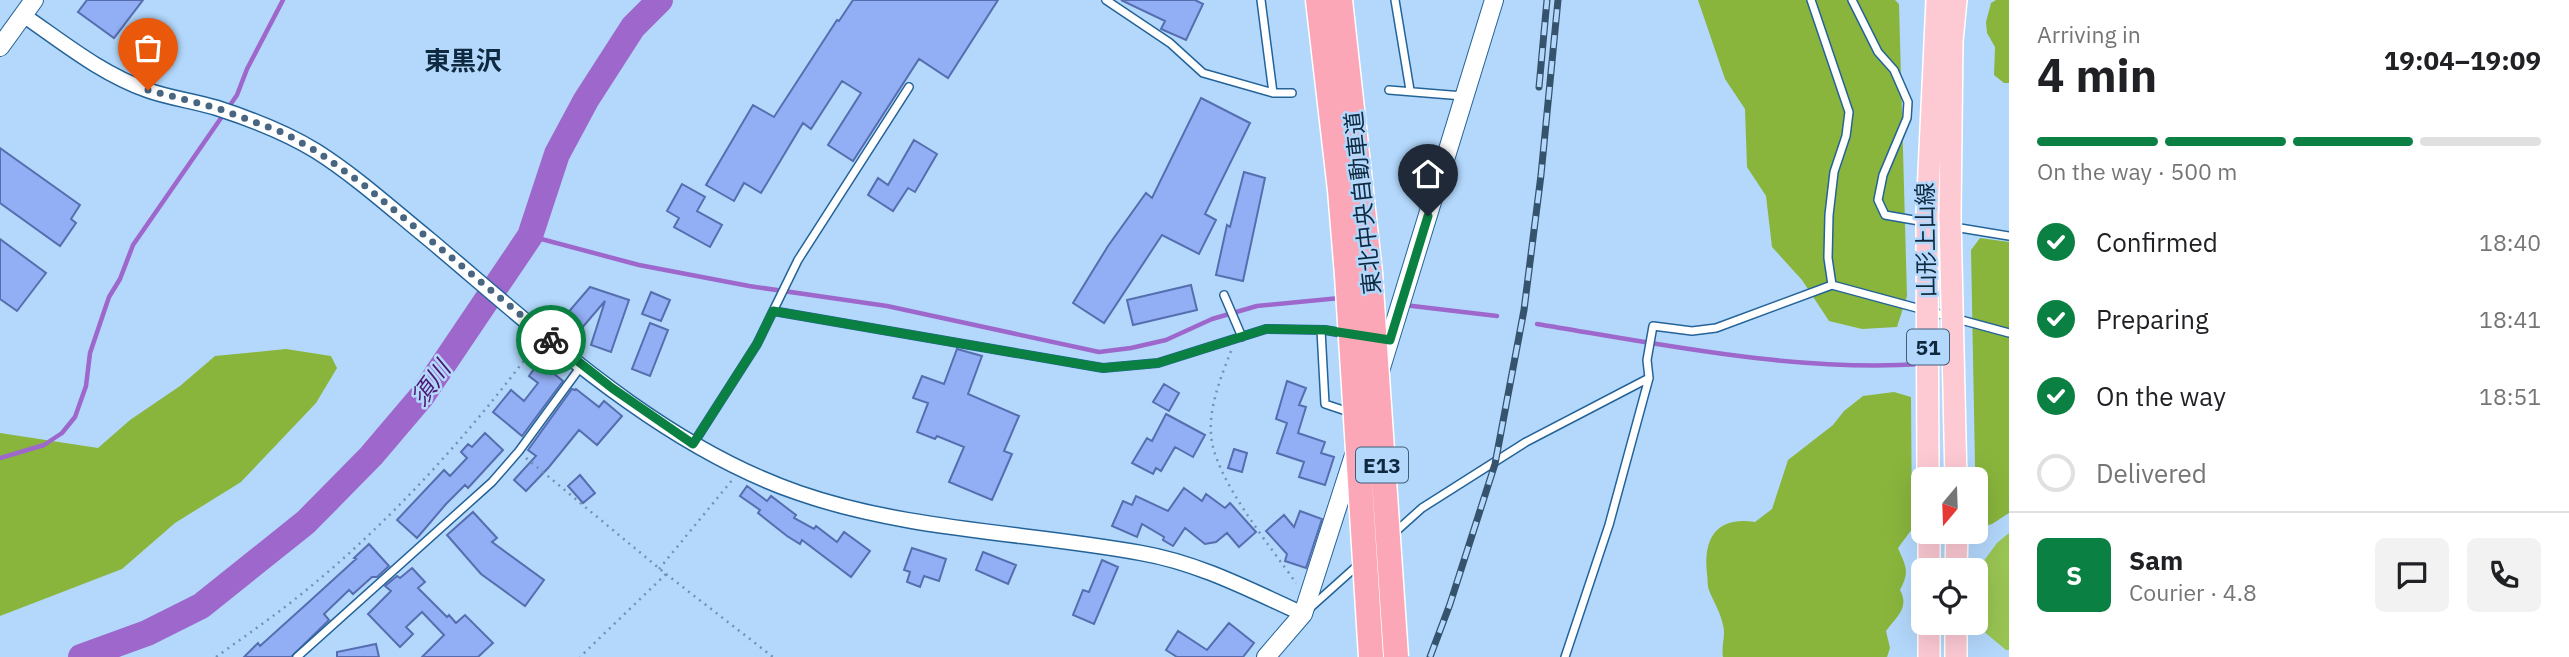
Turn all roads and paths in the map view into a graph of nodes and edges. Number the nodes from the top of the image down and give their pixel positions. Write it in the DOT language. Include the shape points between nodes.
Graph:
graph roads {
  1 [pos="34,0"];
  2 [pos="1106,0"];
  3 [pos="1261,0"];
  4 [pos="1318,0"];
  5 [pos="1340,0"];
  6 [pos="1395,0"];
  7 [pos="1494,0"];
  8 [pos="1811,0"];
  9 [pos="1852,0"];
  10 [pos="1937,0"];
  11 [pos="1956,0"];
  12 [pos="23,15"];
  13 [pos="0,47"];
  14 [pos="909,87"];
  15 [pos="1389,90"];
  16 [pos="1410,90"];
  17 [pos="1273,93"];
  18 [pos="1292,93"];
  19 [pos="1464,96"];
  20 [pos="2009,236"];
  21 [pos="1359,274"];
  22 [pos="1832,285"];
  23 [pos="1224,297"];
  24 [pos="773,311"];
  25 [pos="1321,330"];
  26 [pos="2009,333"];
  27 [pos="544,334"];
  28 [pos="1391,336"];
  29 [pos="1238,338"];
  30 [pos="582,365"];
  31 [pos="1649,378"];
  32 [pos="1366,417"];
  33 [pos="693,444"];
  34 [pos="519,451"];
  35 [pos="1928,467"];
  36 [pos="1956,467"];
  37 [pos="740,470"];
  38 [pos="1382,544"];
  39 [pos="1373,553"];
  40 [pos="659,569"];
  41 [pos="666,574"];
  42 [pos="1305,607"];
  43 [pos="1929,635"];
  44 [pos="1956,635"];
  45 [pos="216,657"];
  46 [pos="297,657"];
  47 [pos="580,657"];
  48 [pos="774,657"];
  49 [pos="1266,657"];
  50 [pos="1371,657"];
  51 [pos="1396,657"];
  52 [pos="1565,657"];
  53 [pos="1929,657"];
  54 [pos="1956,657"];
  1 -- 12 [label="street"];
  2 -- 17 [label="lane" via="1170,43 1203,74"];
  3 -- 17 [label="lane"];
  4 -- 21 [label="highway, 東北中央自動車道 / E13" via="1340,190"];
  5 -- 21 [label="highway, 東北中央自動車道 / E13"];
  6 -- 16 [label="lane"];
  7 -- 19 [label="street"];
  8 -- 22 [label="lane" via="1849,111 1829,215"];
  9 -- 20 [label="lane" via="1908,102 1907,118 1883,175 1878,200 1885,215"];
  10 -- 35 [label="main road, 山形上山線 / 51, bridge" via="1927,215"];
  11 -- 36 [label="main road, 山形上山線 / 51, bridge" via="1950,217"];
  12 -- 13 [label="street"];
  12 -- 27 [label="street" via="92,65 148,90 217,108 284,133 318,152"];
  14 -- 24 [label="lane" via="798,260"];
  15 -- 16 [label="lane"];
  16 -- 19 [label="lane"];
  17 -- 18 [label="lane"];
  19 -- 28 [label="street"];
  21 -- 50 [label="highway, 東北中央自動車道 / E13, bridge"];
  21 -- 51 [label="highway, 東北中央自動車道 / E13, bridge"];
  22 -- 26 [label="lane"];
  22 -- 31 [label="lane" via="1716,328 1692,331 1653,326"];
  23 -- 29 [label="lane"];
  24 -- 29 [label="lane" via="1103,368 1158,363"];
  24 -- 33 [label="lane"];
  25 -- 28 [label="lane"];
  25 -- 29 [label="lane" via="1266,329"];
  25 -- 32 [label="lane" via="1325,404"];
  27 -- 30 [label="street"];
  27 -- 45 [label="path" via="465,433 383,522 311,586"];
  28 -- 32 [label="street"];
  29 -- 42 [label="path" via="1212,411 1211,437 1234,495"];
  30 -- 33 [label="street"];
  30 -- 34 [label="lane"];
  31 -- 38 [label="lane" via="1526,442 1422,508"];
  31 -- 52 [label="lane" via="1609,525"];
  32 -- 42 [label="street"];
  33 -- 37 [label="street"];
  34 -- 40 [label="path"];
  34 -- 46 [label="lane" via="492,482"];
  37 -- 40 [label="path"];
  37 -- 42 [label="street" via="859,511 1142,553 1201,568"];
  39 -- 42 [label="lane"];
  40 -- 41 [label="path"];
  41 -- 47 [label="path"];
  41 -- 48 [label="path"];
  42 -- 49 [label="street"];
  43 -- 53 [label="main road"];
  44 -- 54 [label="main road"];
}
